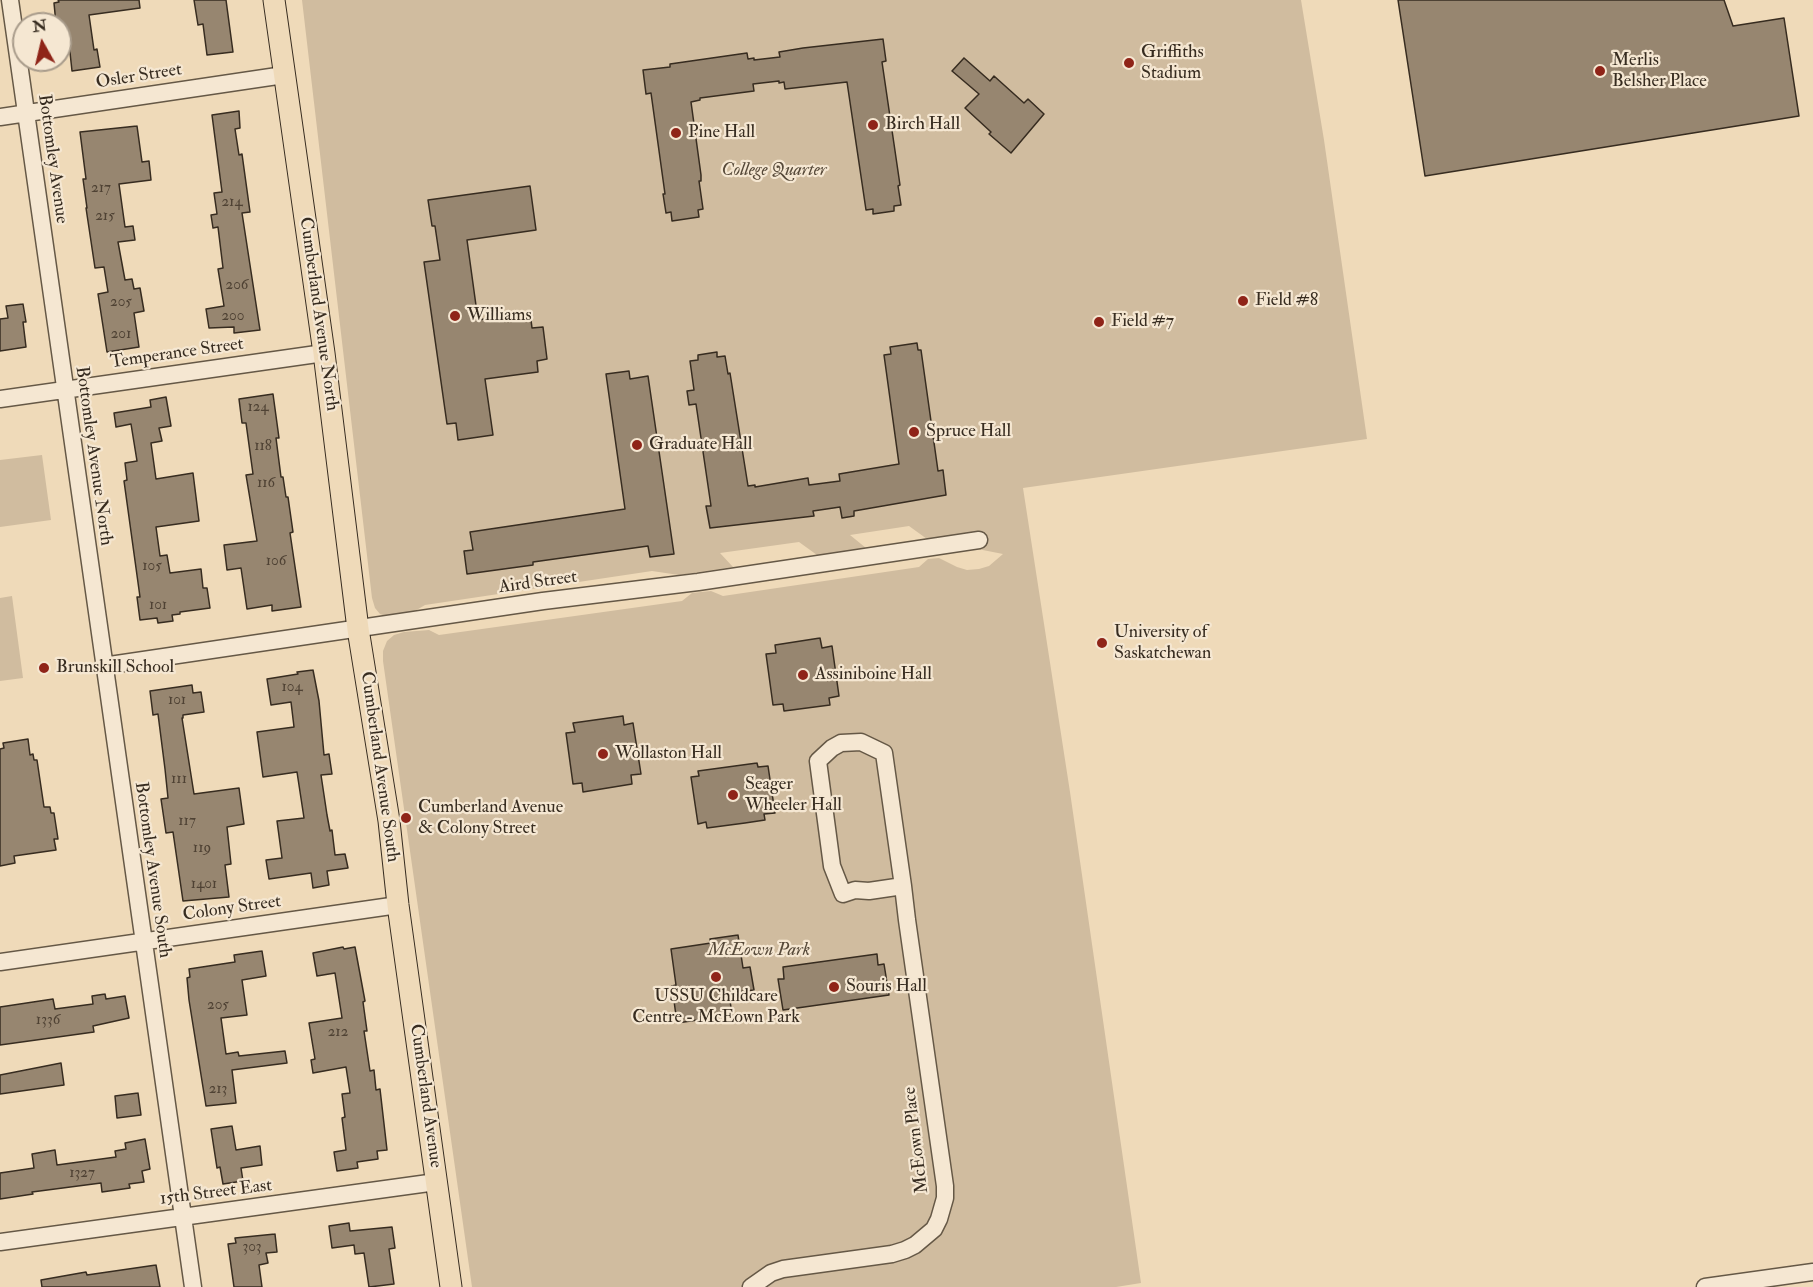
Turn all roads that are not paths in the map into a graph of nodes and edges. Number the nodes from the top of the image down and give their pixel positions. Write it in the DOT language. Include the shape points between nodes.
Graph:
graph roads {
  1 [pos="10,0"];
  2 [pos="273,0"];
  3 [pos="284,75"];
  4 [pos="26,114"];
  5 [pos="0,117"];
  6 [pos="45,252"];
  7 [pos="324,353"];
  8 [pos="64,390"];
  9 [pos="0,399"];
  10 [pos="979,540"];
  11 [pos="358,629"];
  12 [pos="103,666"];
  13 [pos="903,886"];
  14 [pos="398,905"];
  15 [pos="143,942"];
  16 [pos="0,962"];
  17 [pos="436,1182"];
  18 [pos="183,1216"];
  19 [pos="0,1242"];
  20 [pos="1813,1272"];
  21 [pos="193,1287"];
  22 [pos="451,1287"];
  23 [pos="751,1287"];
  24 [pos="1705,1287"];
  1 -- 4 [label="street, Bottomley Avenue"];
  2 -- 3 [label="main road, Cumberland Avenue North"];
  3 -- 4 [label="street, Osler Street"];
  3 -- 7 [label="main road, Cumberland Avenue North"];
  4 -- 5 [label="street, Osler Street"];
  4 -- 6 [label="street, Bottomley Avenue"];
  6 -- 8 [label="street, Bottomley Avenue North"];
  7 -- 8 [label="street, Temperance Street"];
  7 -- 11 [label="main road, Cumberland Avenue North"];
  8 -- 9 [label="street, Temperance Street"];
  8 -- 12 [label="street, Bottomley Avenue North"];
  10 -- 11 [label="street, Aird Street"];
  11 -- 12 [label="street, Aird Street"];
  11 -- 14 [label="main road, Cumberland Avenue South" via="389,821"];
  12 -- 15 [label="street, Bottomley Avenue South"];
  13 -- 13 [label="street, McEown Place" via="884,753 861,742 841,743 818,761 832,866 843,894"];
  13 -- 23 [label="street, McEown Place" via="945,1186 939,1219 925,1237 904,1250 783,1269"];
  14 -- 15 [label="street, Colony Street"];
  14 -- 17 [label="main road, Cumberland Avenue"];
  15 -- 16 [label="street, Colony Street"];
  15 -- 18 [label="street, Bottomley Avenue South"];
  17 -- 18 [label="street, 15th Street East"];
  17 -- 22 [label="main road, Cumberland Avenue"];
  18 -- 19 [label="street, 15th Street East"];
  18 -- 21 [label="street"];
  20 -- 24 [label="street"];
}
